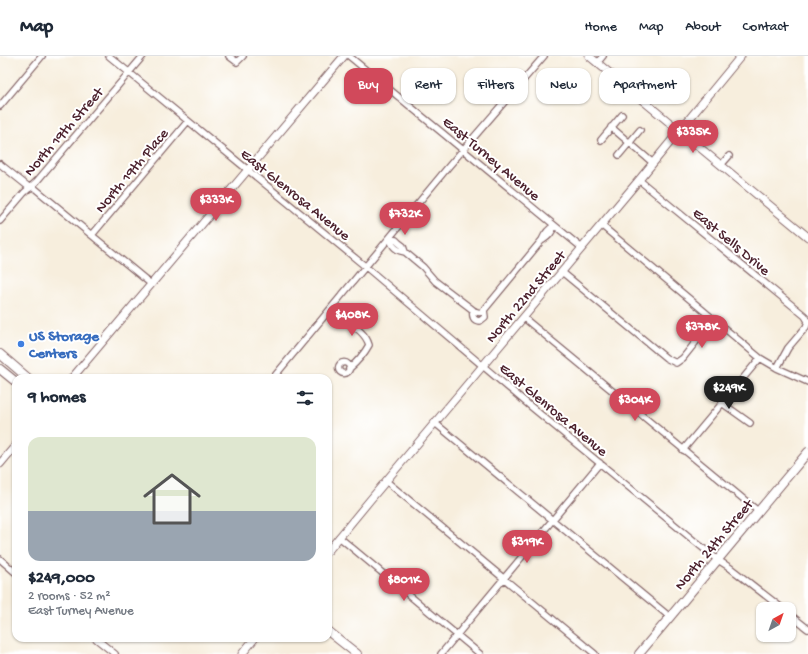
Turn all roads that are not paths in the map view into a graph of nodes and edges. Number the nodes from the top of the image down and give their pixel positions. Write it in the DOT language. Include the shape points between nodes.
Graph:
graph roads {
  1 [pos="42,56"];
  2 [pos="109,56"];
  3 [pos="143,56"];
  4 [pos="229,56"];
  5 [pos="243,56"];
  6 [pos="344,56"];
  7 [pos="349,56"];
  8 [pos="544,56"];
  9 [pos="589,56"];
  10 [pos="603,56"];
  11 [pos="741,56"];
  12 [pos="597,63"];
  13 [pos="129,73"];
  14 [pos="0,106"];
  15 [pos="622,115"];
  16 [pos="188,121"];
  17 [pos="611,127"];
  18 [pos="640,130"];
  19 [pos="680,131"];
  20 [pos="601,140"];
  21 [pos="629,143"];
  22 [pos="463,150"];
  23 [pos="619,154"];
  24 [pos="729,156"];
  25 [pos="653,163"];
  26 [pos="0,164"];
  27 [pos="721,165"];
  28 [pos="247,170"];
  29 [pos="639,180"];
  30 [pos="31,187"];
  31 [pos="0,221"];
  32 [pos="601,225"];
  33 [pos="554,226"];
  34 [pos="92,235"];
  35 [pos="808,237"];
  36 [pos="390,239"];
  37 [pos="582,248"];
  38 [pos="366,267"];
  39 [pos="562,272"];
  40 [pos="151,284"];
  41 [pos="330,309"];
  42 [pos="524,318"];
  43 [pos="714,320"];
  44 [pos="808,321"];
  45 [pos="0,354"];
  46 [pos="760,358"];
  47 [pos="484,366"];
  48 [pos="777,368"];
  49 [pos="0,369"];
  50 [pos="349,369"];
  51 [pos="23,374"];
  52 [pos="75,374"];
  53 [pos="276,374"];
  54 [pos="12,379"];
  55 [pos="808,382"];
  56 [pos="722,403"];
  57 [pos="435,423"];
  58 [pos="750,423"];
  59 [pos="12,450"];
  60 [pos="683,450"];
  61 [pos="808,452"];
  62 [pos="600,463"];
  63 [pos="0,464"];
  64 [pos="386,481"];
  65 [pos="758,512"];
  66 [pos="552,520"];
  67 [pos="339,537"];
  68 [pos="332,546"];
  69 [pos="0,559"];
  70 [pos="718,560"];
  71 [pos="12,569"];
  72 [pos="504,578"];
  73 [pos="774,602"];
  74 [pos="670,617"];
  75 [pos="796,620"];
  76 [pos="808,629"];
  77 [pos="332,634"];
  78 [pos="457,634"];
  79 [pos="101,642"];
  80 [pos="252,642"];
  81 [pos="115,654"];
  82 [pos="242,654"];
  83 [pos="356,654"];
  84 [pos="441,654"];
  85 [pos="480,654"];
  86 [pos="595,654"];
  87 [pos="639,654"];
  1 -- 14 [label="street"];
  2 -- 13 [label="street, East Glenrosa Avenue"];
  3 -- 13 [label="street, North 19th Street"];
  4 -- 5 [label="street" via="237,62"];
  6 -- 28 [label="street"];
  7 -- 22 [label="street, East Turney Avenue"];
  8 -- 22 [label="street"];
  9 -- 12 [label="street"];
  10 -- 12 [label="street"];
  11 -- 19 [label="street, North 22nd Street"];
  12 -- 19 [label="street"];
  13 -- 16 [label="street, East Glenrosa Avenue"];
  13 -- 30 [label="street, North 19th Street"];
  15 -- 17 [label="street"];
  16 -- 28 [label="street, East Glenrosa Avenue"];
  16 -- 34 [label="street, North 19th Place"];
  17 -- 20 [label="street"];
  17 -- 21 [label="street"];
  18 -- 21 [label="street"];
  19 -- 25 [label="street, North 22nd Street"];
  19 -- 27 [label="street"];
  21 -- 23 [label="street"];
  21 -- 25 [label="street"];
  22 -- 33 [label="street, East Turney Avenue"];
  22 -- 36 [label="street"];
  24 -- 27 [label="street"];
  25 -- 29 [label="street, North 22nd Street"];
  26 -- 30 [label="street"];
  27 -- 35 [label="street"];
  28 -- 38 [label="street, East Glenrosa Avenue"];
  28 -- 40 [label="street"];
  29 -- 32 [label="street, North 22nd Street"];
  29 -- 44 [label="street, East Sells Drive"];
  30 -- 31 [label="street, North 19th Street"];
  30 -- 34 [label="street"];
  32 -- 37 [label="street, North 22nd Street"];
  32 -- 43 [label="street"];
  33 -- 36 [label="street" via="549,236 542,240 479,313 435,281 405,252 403,246"];
  33 -- 37 [label="street, East Turney Avenue"];
  34 -- 40 [label="street"];
  36 -- 38 [label="street"];
  37 -- 39 [label="street, North 22nd Street"];
  38 -- 41 [label="street"];
  38 -- 47 [label="street, East Glenrosa Avenue"];
  39 -- 42 [label="street, North 22nd Street"];
  39 -- 43 [label="street" via="666,358 676,363"];
  40 -- 52 [label="street"];
  41 -- 50 [label="street" via="368,340 369,345"];
  41 -- 53 [label="street"];
  42 -- 47 [label="street, North 22nd Street"];
  42 -- 60 [label="street"];
  43 -- 46 [label="street"];
  44 -- 48 [label="street"];
  45 -- 51 [label="main road"];
  46 -- 48 [label="street"];
  46 -- 56 [label="street"];
  47 -- 57 [label="street, North 22nd Street"];
  47 -- 62 [label="street, East Glenrosa Avenue"];
  48 -- 55 [label="street"];
  49 -- 54 [label="main road"];
  56 -- 58 [label="street"];
  56 -- 60 [label="street"];
  57 -- 64 [label="street, North 22nd Street"];
  57 -- 66 [label="street"];
  59 -- 63 [label="street"];
  60 -- 65 [label="street"];
  61 -- 65 [label="main road, North 24th Street"];
  62 -- 66 [label="street"];
  62 -- 70 [label="street, East Glenrosa Avenue"];
  64 -- 67 [label="street, North 22nd Street"];
  64 -- 72 [label="street"];
  65 -- 70 [label="main road, North 24th Street"];
  66 -- 72 [label="street"];
  66 -- 74 [label="street"];
  67 -- 68 [label="street, North 22nd Street"];
  67 -- 78 [label="street"];
  69 -- 71 [label="street"];
  70 -- 73 [label="street, East Glenrosa Avenue"];
  70 -- 74 [label="main road, North 24th Street"];
  72 -- 78 [label="street"];
  72 -- 86 [label="street"];
  74 -- 87 [label="main road, North 24th Street"];
  75 -- 76 [label="street"];
  77 -- 83 [label="main road"];
  78 -- 84 [label="street"];
  78 -- 85 [label="street"];
  79 -- 81 [label="street"];
  80 -- 82 [label="street"];
}
